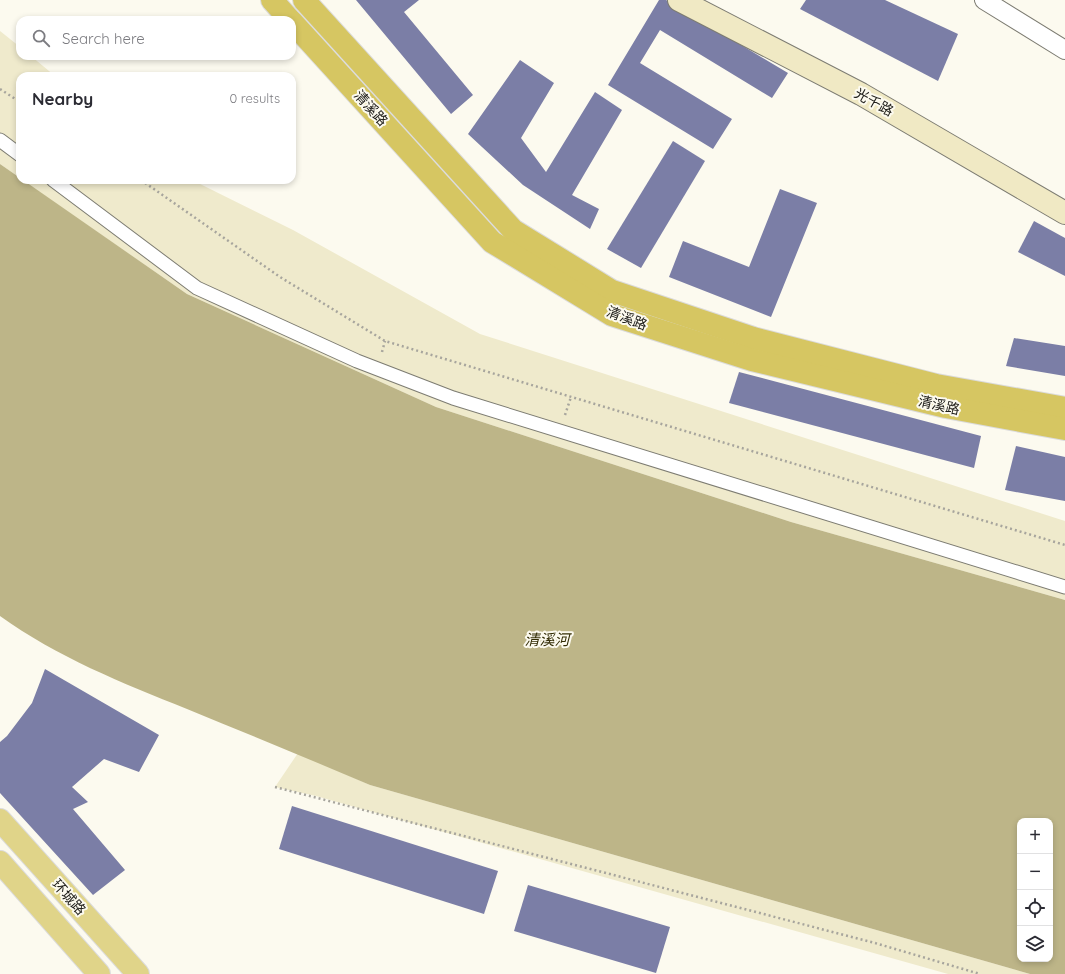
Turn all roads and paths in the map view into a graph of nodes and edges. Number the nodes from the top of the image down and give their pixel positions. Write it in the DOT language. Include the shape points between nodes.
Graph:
graph roads {
  1 [pos="272,0"];
  2 [pos="304,0"];
  3 [pos="679,0"];
  4 [pos="984,0"];
  5 [pos="286,16"];
  6 [pos="296,26"];
  7 [pos="1065,50"];
  8 [pos="0,89"];
  9 [pos="16,99"];
  10 [pos="0,140"];
  11 [pos="16,152"];
  12 [pos="58,184"];
  13 [pos="147,184"];
  14 [pos="1065,213"];
  15 [pos="1065,408"];
  16 [pos="1065,429"];
  17 [pos="1065,545"];
  18 [pos="1065,587"];
  19 [pos="275,787"];
  20 [pos="0,820"];
  21 [pos="0,862"];
  22 [pos="99,974"];
  23 [pos="138,974"];
  24 [pos="980,974"];
  1 -- 5 [label="highway, 清溪路"];
  2 -- 15 [label="highway, 清溪路" via="513,230 612,291 760,340 936,385"];
  3 -- 14 [label="main road, 光千路" via="861,94"];
  4 -- 7 [label="street"];
  6 -- 16 [label="highway, 清溪路" via="492,242 612,315 752,360 946,408"];
  8 -- 9 [label="path"];
  10 -- 11 [label="street"];
  12 -- 18 [label="street" via="197,288 357,361 453,398"];
  13 -- 17 [label="path" via="280,277 385,341"];
  19 -- 24 [label="path" via="875,943"];
  20 -- 23 [label="main road, 环城路"];
  21 -- 22 [label="main road, 环城路"];
}
